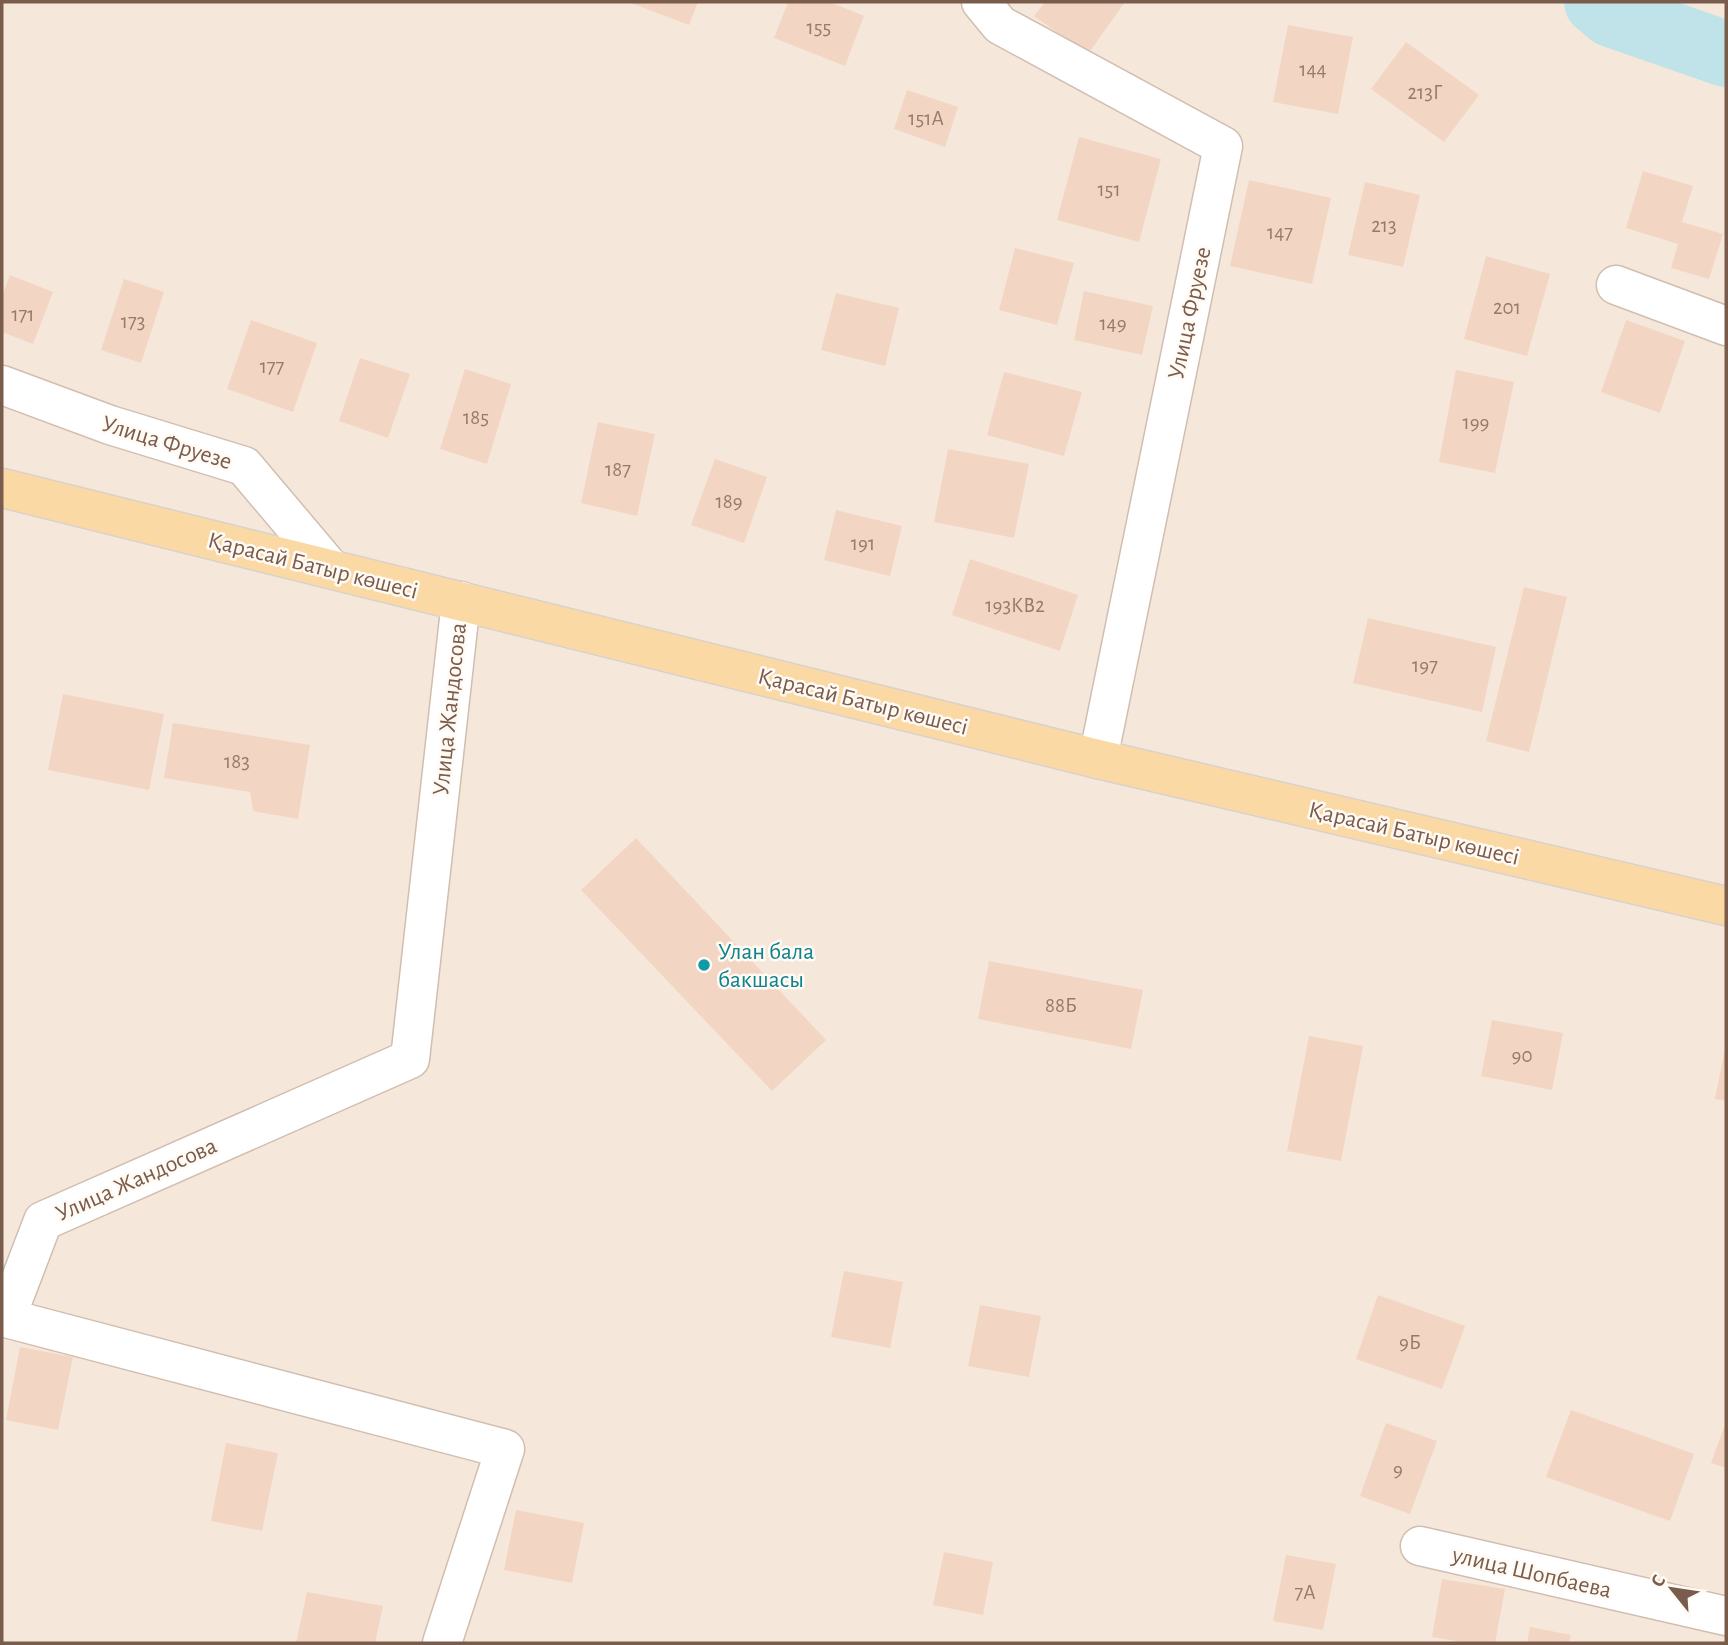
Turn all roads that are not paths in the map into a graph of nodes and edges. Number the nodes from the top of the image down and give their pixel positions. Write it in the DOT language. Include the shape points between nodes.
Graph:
graph roads {
  1 [pos="981,2"];
  2 [pos="1616,285"];
  3 [pos="1726,326"];
  4 [pos="2,385"];
  5 [pos="2,488"];
  6 [pos="331,569"];
  7 [pos="461,601"];
  8 [pos="1098,759"];
  9 [pos="1726,906"];
  10 [pos="1420,1546"];
  11 [pos="1726,1616"];
  12 [pos="442,1643"];
  1 -- 8 [label="street, Улица Фруезе" via="1000,24 1223,146"];
  2 -- 3 [label="street"];
  4 -- 6 [label="street, Улица Фруезе" via="110,425 244,466"];
  5 -- 6 [label="main road, Қарасай Батыр көшесі"];
  6 -- 7 [label="main road, Қарасай Батыр көшесі"];
  7 -- 8 [label="main road, Қарасай Батыр көшесі"];
  7 -- 12 [label="street, Улица Жандосова" via="410,1059 43,1221 6,1318 505,1449"];
  8 -- 9 [label="main road, Қарасай Батыр көшесі"];
  10 -- 11 [label="street, улица Шопбаева"];
}
